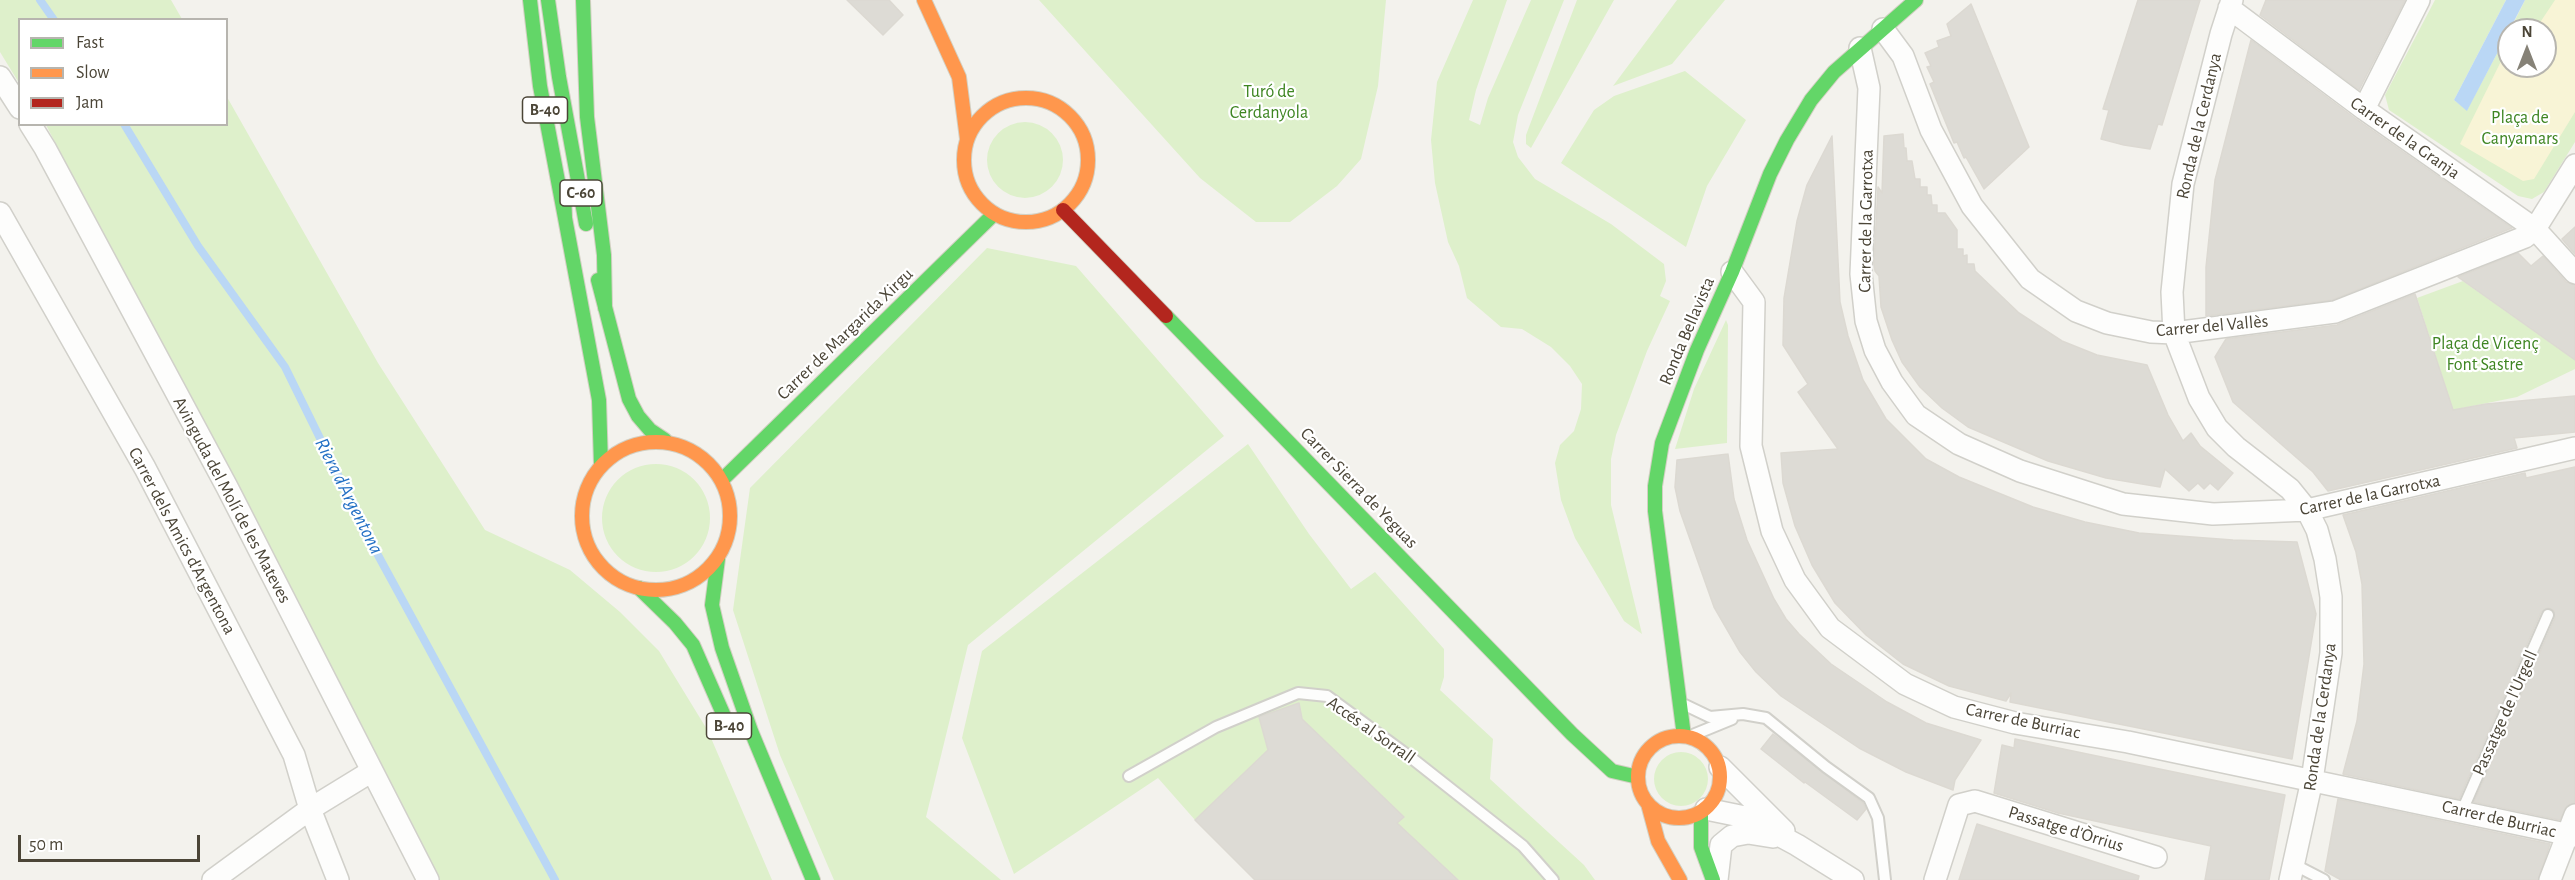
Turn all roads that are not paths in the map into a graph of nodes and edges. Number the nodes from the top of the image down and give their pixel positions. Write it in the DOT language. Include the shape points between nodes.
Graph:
graph roads {
  1 [pos="520,0"];
  2 [pos="530,0"];
  3 [pos="548,0"];
  4 [pos="583,0"];
  5 [pos="924,0"];
  6 [pos="1917,0"];
  7 [pos="2419,0"];
  8 [pos="2231,4"];
  9 [pos="1882,28"];
  10 [pos="1860,48"];
  11 [pos="0,77"];
  12 [pos="559,77"];
  13 [pos="959,77"];
  14 [pos="540,86"];
  15 [pos="1007,101"];
  16 [pos="18,105"];
  17 [pos="2364,109"];
  18 [pos="31,126"];
  19 [pos="967,139"];
  20 [pos="2575,165"];
  21 [pos="1063,210"];
  22 [pos="0,213"];
  23 [pos="994,214"];
  24 [pos="565,218"];
  25 [pos="2535,229"];
  26 [pos="1732,272"];
  27 [pos="2575,273"];
  28 [pos="605,308"];
  29 [pos="2175,333"];
  30 [pos="665,440"];
  31 [pos="2575,448"];
  32 [pos="601,465"];
  33 [pos="722,480"];
  34 [pos="2307,510"];
  35 [pos="718,559"];
  36 [pos="639,588"];
  37 [pos="2548,615"];
  38 [pos="1681,704"];
  39 [pos="1743,714"];
  40 [pos="1686,736"];
  41 [pos="734,739"];
  42 [pos="1720,767"];
  43 [pos="372,771"];
  44 [pos="1129,776"];
  45 [pos="1638,777"];
  46 [pos="2312,780"];
  47 [pos="1648,804"];
  48 [pos="310,809"];
  49 [pos="1704,810"];
  50 [pos="2462,811"];
  51 [pos="2575,815"];
  52 [pos="2571,836"];
  53 [pos="1797,844"];
  54 [pos="2156,857"];
  55 [pos="2292,872"];
  56 [pos="1849,879"];
  57 [pos="213,880"];
  58 [pos="338,880"];
  59 [pos="428,880"];
  60 [pos="813,880"];
  61 [pos="1553,880"];
  62 [pos="1680,880"];
  63 [pos="1715,880"];
  64 [pos="1885,880"];
  65 [pos="1935,880"];
  66 [pos="2324,880"];
  67 [pos="2550,880"];
  1 -- 14 [label="main road"];
  2 -- 14 [label="main road, B-40"];
  3 -- 12 [label="main road, C-60"];
  4 -- 28 [label="main road" via="587,117 604,255"];
  5 -- 13 [label="main road"];
  6 -- 9 [label="main road, Ronda Bellavista"];
  7 -- 17 [label="street"];
  8 -- 17 [label="street, Carrer de la Granja"];
  8 -- 29 [label="street, Ronda de la Cerdanya" via="2183,184 2172,292"];
  9 -- 10 [label="main road, Ronda Bellavista"];
  9 -- 29 [label="street, Carrer del Vallès" via="1903,56 1931,130 1972,206 2030,279 2076,310 2107,323"];
  10 -- 26 [label="main road, Ronda Bellavista" via="1811,100 1787,140"];
  10 -- 34 [label="street, Carrer de la Garrotxa" via="1869,88 1861,274 1866,321 1879,358 1916,415 1959,444 2020,471 2123,504 2213,514"];
  11 -- 16 [label="street"];
  12 -- 24 [label="main road, C-60"];
  12 -- 28 [label="main road, C-60"];
  13 -- 15 [label="main road" via="980,91"];
  13 -- 19 [label="main road"];
  14 -- 24 [label="main road, B-40"];
  15 -- 19 [label="main road" via="976,122"];
  15 -- 21 [label="main road" via="1040,100 1069,115 1079,128 1086,143 1086,174 1082,188"];
  17 -- 25 [label="street, Carrer de la Granja"];
  18 -- 43 [label="street, Avinguda del Molí de les Mateves" via="227,488"];
  19 -- 23 [label="main road" via="963,164 970,188"];
  20 -- 25 [label="street, Carrer del Vallès"];
  21 -- 23 [label="main road" via="1036,222 1008,220"];
  21 -- 45 [label="main road, Carrer Sierra de Yeguas" via="1586,749 1612,771"];
  22 -- 48 [label="street, Carrer dels Amics d'Argentona" via="151,478 294,755"];
  23 -- 33 [label="main road, Carrer de Margarida Xirgu"];
  24 -- 32 [label="main road, B-40" via="599,400"];
  25 -- 27 [label="street, Carrer de la Granja"];
  25 -- 29 [label="street, Carrer del Vallès" via="2525,237 2335,312"];
  26 -- 38 [label="main road, Ronda Bellavista" via="1662,443 1655,486 1666,605"];
  26 -- 46 [label="street, Carrer de Burriac" via="1754,302 1751,446 1772,531 1795,580 1830,628 1905,684 1954,707 2014,723"];
  28 -- 30 [label="main road" via="629,399 650,430"];
  29 -- 34 [label="street, Ronda de la Cerdanya" via="2199,398 2217,428 2289,489"];
  30 -- 32 [label="main road, B-40" via="641,442 619,450"];
  30 -- 33 [label="main road" via="697,456"];
  31 -- 34 [label="street, Carrer de la Garrotxa"];
  32 -- 36 [label="main road, B-40" via="582,504 582,527 601,566 618,580"];
  33 -- 35 [label="main road, B-40" via="730,510 729,539"];
  34 -- 46 [label="street, Ronda de la Cerdanya" via="2317,530 2331,597 2331,653"];
  35 -- 36 [label="main road, B-40" via="703,575 683,586"];
  35 -- 60 [label="main road, B-40" via="712,605 722,648 751,731"];
  36 -- 41 [label="main road, B-40" via="693,645"];
  37 -- 50 [label="lane, Passatge de l'Urgell"];
  38 -- 39 [label="lane" via="1710,717"];
  38 -- 40 [label="main road, Ronda Bellavista"];
  39 -- 40 [label="lane"];
  39 -- 64 [label="lane" via="1766,718 1869,798 1878,818"];
  40 -- 42 [label="main road" via="1704,744"];
  40 -- 45 [label="main road" via="1664,738 1648,750"];
  42 -- 49 [label="main road" via="1719,790"];
  42 -- 53 [label="street"];
  43 -- 48 [label="street"];
  43 -- 59 [label="street, Avinguda del Molí de les Mateves"];
  44 -- 61 [label="lane, Accés al Sorrall" via="1216,727 1298,693 1328,696 1523,846"];
  45 -- 47 [label="main road"];
  46 -- 50 [label="street, Carrer de Burriac"];
  46 -- 55 [label="street, Ronda de la Cerdanya"];
  47 -- 49 [label="main road" via="1656,812 1679,819"];
  47 -- 62 [label="main road" via="1658,841"];
  48 -- 57 [label="street"];
  48 -- 58 [label="street, Carrer dels Amics d'Argentona"];
  49 -- 53 [label="street" via="1745,817"];
  49 -- 63 [label="main road" via="1701,847"];
  50 -- 52 [label="street, Carrer de Burriac"];
  51 -- 52 [label="street"];
  52 -- 67 [label="street"];
  53 -- 56 [label="street"];
  53 -- 63 [label="street" via="1761,834 1732,837 1721,844"];
  54 -- 65 [label="street, Passatge d'Òrrius" via="1975,801 1959,805"];
  55 -- 66 [label="lane"];
}
